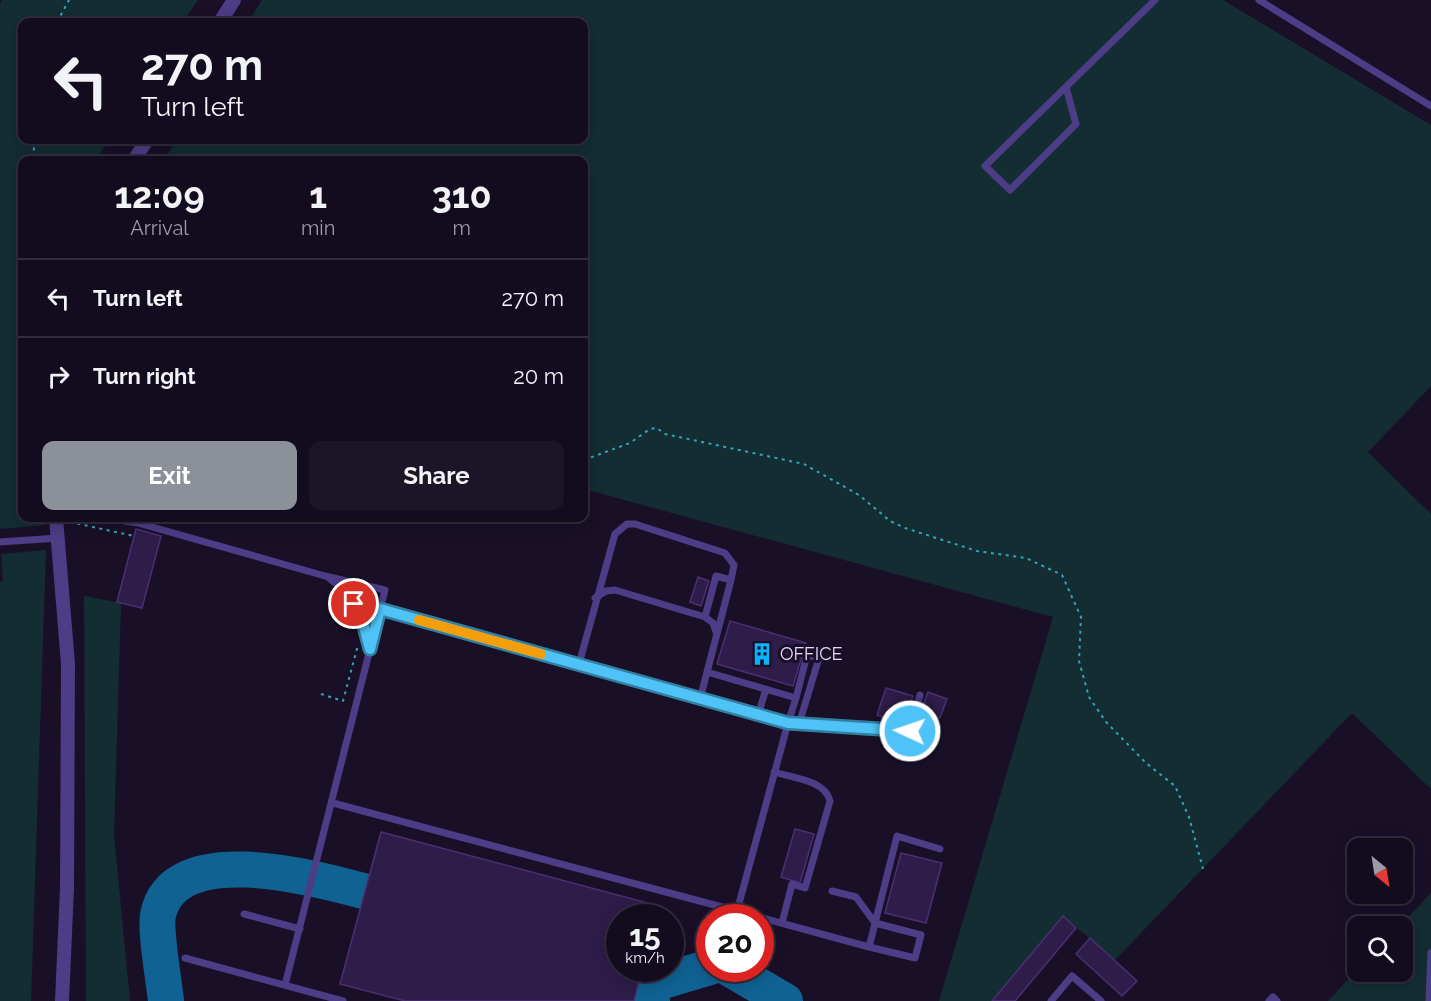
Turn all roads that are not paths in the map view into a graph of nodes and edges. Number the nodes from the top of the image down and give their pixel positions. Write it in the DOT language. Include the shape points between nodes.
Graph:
graph roads {
  1 [pos="234,0"];
  2 [pos="1155,0"];
  3 [pos="1259,0"];
  4 [pos="223,18"];
  5 [pos="1065,87"];
  6 [pos="1431,106"];
  7 [pos="132,522"];
  8 [pos="59,524"];
  9 [pos="0,542"];
  10 [pos="325,576"];
  11 [pos="731,580"];
  12 [pos="596,598"];
  13 [pos="380,609"];
  14 [pos="705,617"];
  15 [pos="717,634"];
  16 [pos="370,649"];
  17 [pos="579,664"];
  18 [pos="707,672"];
  19 [pos="766,689"];
  20 [pos="920,695"];
  21 [pos="796,698"];
  22 [pos="700,699"];
  23 [pos="758,715"];
  24 [pos="788,723"];
  25 [pos="799,724"];
  26 [pos="774,772"];
  27 [pos="333,803"];
  28 [pos="940,849"];
  29 [pos="832,891"];
  30 [pos="700,904"];
  31 [pos="739,904"];
  32 [pos="244,914"];
  33 [pos="774,921"];
  34 [pos="782,923"];
  35 [pos="874,923"];
  36 [pos="300,929"];
  37 [pos="868,946"];
  38 [pos="1431,953"];
  39 [pos="185,958"];
  40 [pos="285,986"];
  41 [pos="62,1001"];
  42 [pos="343,1001"];
  43 [pos="1051,1001"];
  44 [pos="1101,1001"];
  45 [pos="1269,1001"];
  46 [pos="1277,1001"];
  47 [pos="1429,1001"];
  1 -- 4 [label="street"];
  2 -- 5 [label="lane"];
  3 -- 6 [label="lane"];
  5 -- 5 [label="lane" via="1076,124 1010,190 985,166"];
  7 -- 10 [label="lane"];
  8 -- 9 [label="lane"];
  8 -- 41 [label="street" via="68,664"];
  10 -- 13 [label="lane" via="385,590"];
  10 -- 16 [label="lane" via="348,592 361,615"];
  11 -- 12 [label="lane" via="734,565 725,553 627,524 615,534"];
  11 -- 14 [label="lane" via="716,576"];
  11 -- 15 [label="lane"];
  12 -- 14 [label="lane" via="615,590"];
  12 -- 17 [label="lane"];
  13 -- 16 [label="lane"];
  13 -- 17 [label="lane"];
  14 -- 15 [label="lane" via="713,623"];
  15 -- 18 [label="lane"];
  16 -- 27 [label="lane"];
  17 -- 22 [label="lane"];
  18 -- 19 [label="lane"];
  18 -- 22 [label="lane"];
  19 -- 21 [label="lane"];
  19 -- 23 [label="lane"];
  20 -- 25 [label="lane" via="910,731"];
  21 -- 24 [label="lane"];
  21 -- 25 [label="lane" via="807,655 819,658"];
  22 -- 23 [label="lane"];
  23 -- 24 [label="lane"];
  24 -- 25 [label="lane"];
  24 -- 26 [label="lane"];
  26 -- 31 [label="lane"];
  26 -- 34 [label="lane" via="820,786 828,792 830,801 805,888 792,884"];
  27 -- 30 [label="lane"];
  27 -- 36 [label="lane"];
  28 -- 35 [label="lane" via="897,836"];
  29 -- 35 [label="lane" via="856,897"];
  32 -- 36 [label="lane"];
  33 -- 34 [label="lane"];
  34 -- 37 [label="lane"];
  35 -- 37 [label="lane"];
  35 -- 37 [label="lane" via="921,935 915,958"];
  36 -- 40 [label="lane"];
  38 -- 47 [label="lane"];
  39 -- 40 [label="lane"];
  40 -- 42 [label="lane"];
  43 -- 44 [label="lane" via="1072,976"];
  45 -- 46 [label="lane" via="1272,997"];
}
